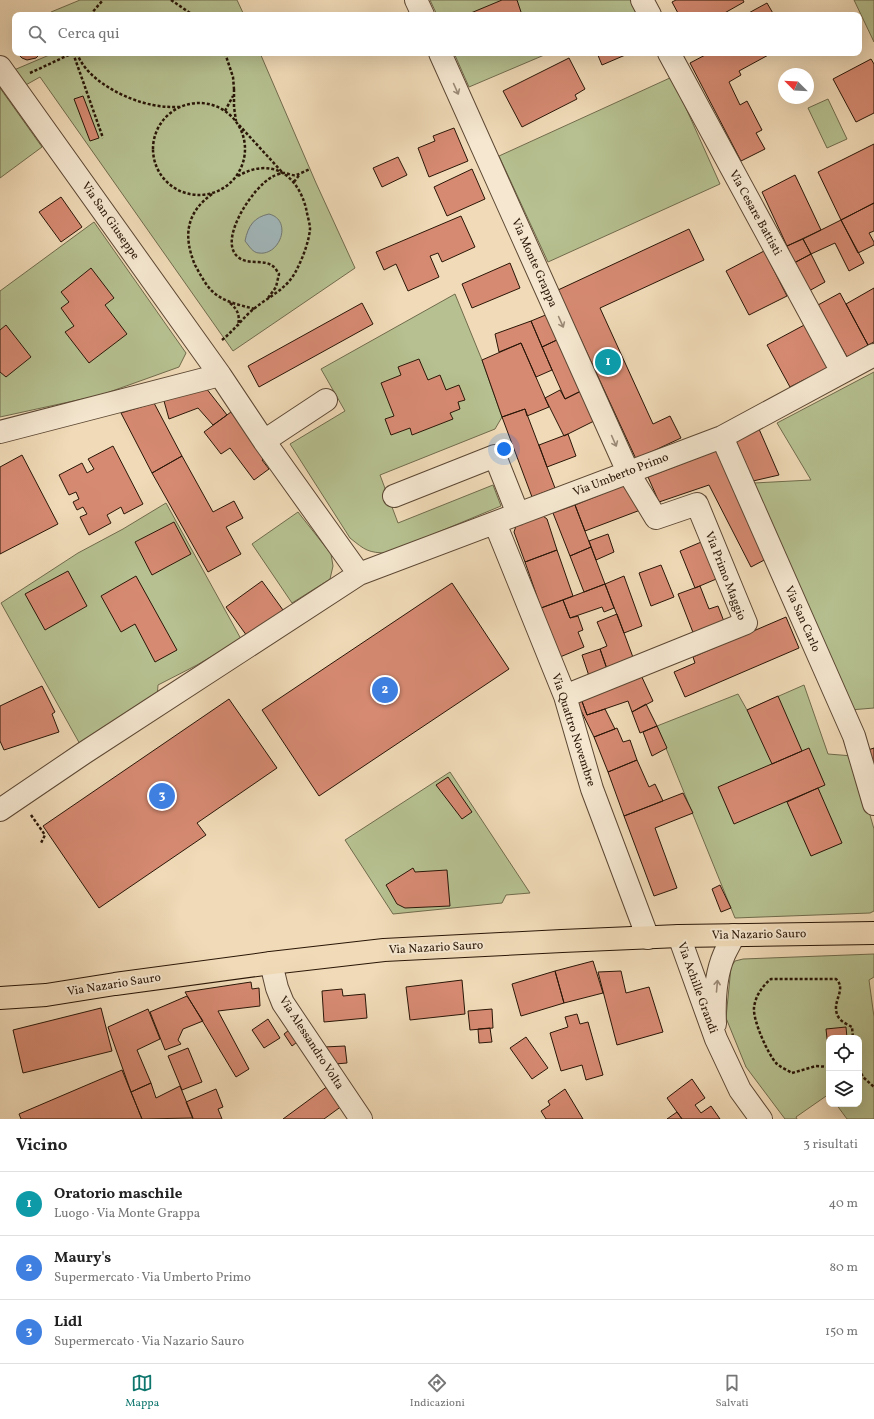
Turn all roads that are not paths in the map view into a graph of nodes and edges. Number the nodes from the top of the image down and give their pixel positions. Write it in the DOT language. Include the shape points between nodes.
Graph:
graph roads {
  1 [pos="416,0"];
  2 [pos="642,0"];
  3 [pos="422,12"];
  4 [pos="648,12"];
  5 [pos="441,56"];
  6 [pos="671,56"];
  7 [pos="5,74"];
  8 [pos="874,355"];
  9 [pos="842,372"];
  10 [pos="220,376"];
  11 [pos="326,400"];
  12 [pos="0,432"];
  13 [pos="722,437"];
  14 [pos="264,441"];
  15 [pos="628,472"];
  16 [pos="394,496"];
  17 [pos="518,514"];
  18 [pos="495,523"];
  19 [pos="359,574"];
  20 [pos="565,696"];
  21 [pos="874,804"];
  22 [pos="0,810"];
  23 [pos="874,933"];
  24 [pos="678,936"];
  25 [pos="734,936"];
  26 [pos="648,938"];
  27 [pos="271,963"];
  28 [pos="0,998"];
  29 [pos="716,1039"];
  30 [pos="361,1119"];
  31 [pos="761,1119"];
  1 -- 3 [label="street"];
  2 -- 4 [label="street"];
  5 -- 15 [label="street, Via Monte Grappa, one-way"];
  6 -- 9 [label="street, Via Cesare Battisti"];
  7 -- 10 [label="street, Via San Giuseppe"];
  8 -- 9 [label="street, Via Umberto Primo"];
  9 -- 13 [label="street, Via Umberto Primo"];
  10 -- 12 [label="street"];
  10 -- 14 [label="street, Via San Giuseppe"];
  11 -- 14 [label="street"];
  13 -- 15 [label="street, Via Umberto Primo"];
  13 -- 21 [label="street, Via San Carlo" via="854,736"];
  14 -- 19 [label="street, Via San Giuseppe"];
  15 -- 17 [label="street, Via Umberto Primo"];
  15 -- 20 [label="street, Via Primo Maggio" via="656,518 697,504 746,623"];
  16 -- 17 [label="street" via="495,456"];
  17 -- 18 [label="street, Via Umberto Primo"];
  18 -- 19 [label="street, Via Umberto Primo"];
  18 -- 20 [label="street, Via Quattro Novembre"];
  19 -- 22 [label="street, Via Umberto Primo"];
  20 -- 26 [label="street, Via Quattro Novembre" via="592,789"];
  23 -- 25 [label="main road, Via Nazario Sauro"];
  24 -- 25 [label="main road, Via Nazario Sauro"];
  24 -- 26 [label="main road, Via Nazario Sauro"];
  24 -- 29 [label="street, Via Achille Grandi"];
  29 -- 25 [label="street, Via Achille Grandi, one-way" via="717,981 723,956"];
  26 -- 27 [label="main road, Via Nazario Sauro" via="384,950"];
  27 -- 28 [label="main road, Via Nazario Sauro" via="46,995"];
  27 -- 30 [label="street, Via Alessandro Volta" via="283,1003"];
  29 -- 31 [label="street, Via Achille Grandi" via="740,1090"];
}
